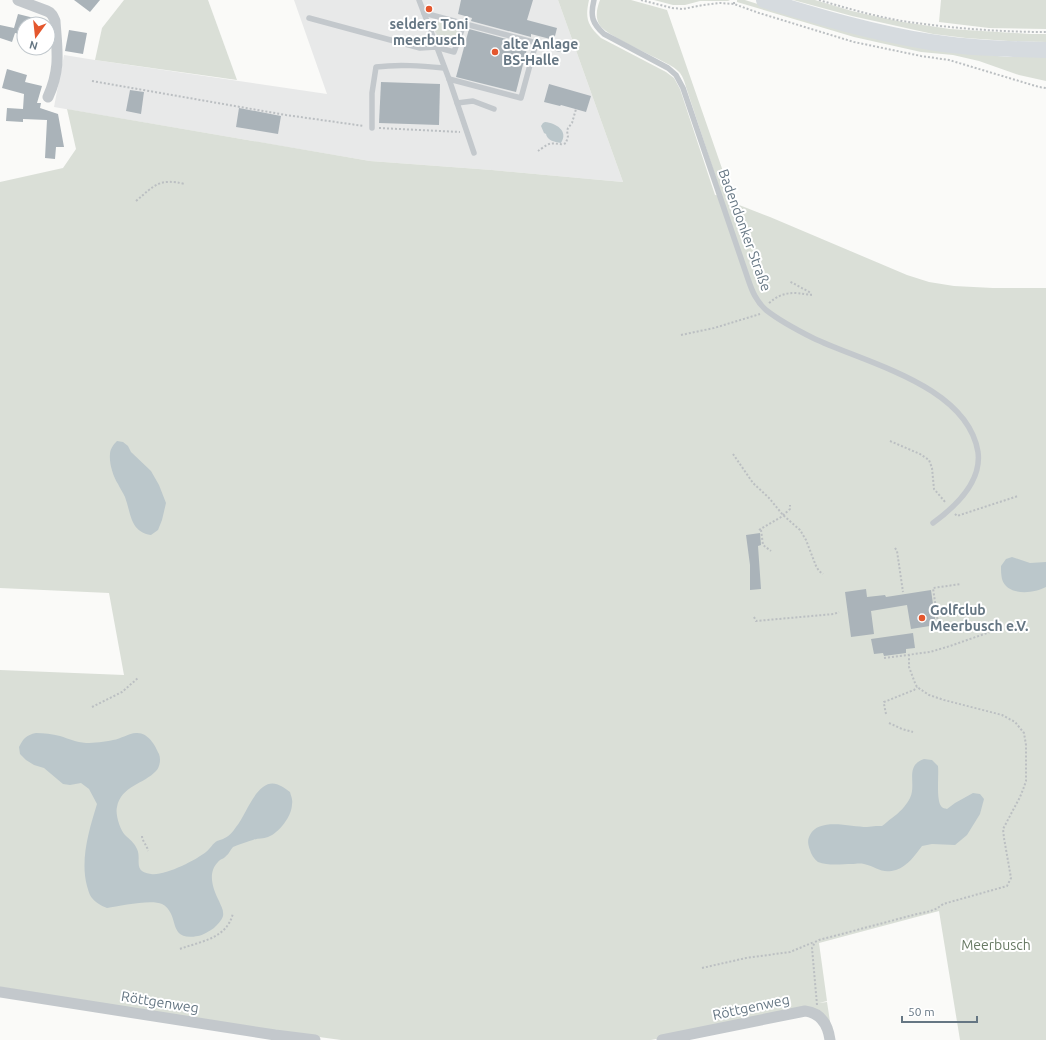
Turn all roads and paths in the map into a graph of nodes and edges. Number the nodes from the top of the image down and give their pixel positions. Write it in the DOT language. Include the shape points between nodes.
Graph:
graph roads {
  1 [pos="18,0"];
  2 [pos="419,0"];
  3 [pos="594,0"];
  4 [pos="641,0"];
  5 [pos="734,0"];
  6 [pos="764,0"];
  7 [pos="819,0"];
  8 [pos="734,4"];
  9 [pos="424,13"];
  10 [pos="309,18"];
  11 [pos="464,24"];
  12 [pos="1046,32"];
  13 [pos="536,43"];
  14 [pos="436,47"];
  15 [pos="559,49"];
  16 [pos="1046,50"];
  17 [pos="444,68"];
  18 [pos="449,79"];
  19 [pos="92,81"];
  20 [pos="1046,88"];
  21 [pos="48,97"];
  22 [pos="457,102"];
  23 [pos="494,109"];
  24 [pos="576,109"];
  25 [pos="372,128"];
  26 [pos="467,132"];
  27 [pos="538,151"];
  28 [pos="474,153"];
  29 [pos="185,184"];
  30 [pos="136,201"];
  31 [pos="890,441"];
  32 [pos="734,454"];
  33 [pos="1018,496"];
  34 [pos="790,505"];
  35 [pos="951,509"];
  36 [pos="783,515"];
  37 [pos="933,523"];
  38 [pos="895,548"];
  39 [pos="771,551"];
  40 [pos="823,574"];
  41 [pos="961,584"];
  42 [pos="903,592"];
  43 [pos="839,612"];
  44 [pos="754,617"];
  45 [pos="938,623"];
  46 [pos="990,632"];
  47 [pos="909,655"];
  48 [pos="884,658"];
  49 [pos="138,678"];
  50 [pos="918,687"];
  51 [pos="92,707"];
  52 [pos="886,714"];
  53 [pos="889,723"];
  54 [pos="913,732"];
  55 [pos="142,836"];
  56 [pos="148,851"];
  57 [pos="233,913"];
  58 [pos="815,942"];
  59 [pos="180,949"];
  60 [pos="702,968"];
  61 [pos="0,992"];
  62 [pos="814,1013"];
  63 [pos="315,1040"];
  64 [pos="662,1040"];
  65 [pos="830,1040"];
  1 -- 21 [label="street" via="47,11 53,16 58,60 56,76"];
  2 -- 9 [label="lane"];
  3 -- 35 [label="lane, Badendonker Straße" via="594,23 604,34 668,68 676,75 683,88 748,279 755,297 762,305 782,321 813,338 880,365 926,388 948,403 962,418 977,447 978,468 966,492"];
  4 -- 8 [label="path" via="682,9 720,3"];
  5 -- 8 [label="path"];
  6 -- 16 [label="main road" via="850,25 931,42"];
  7 -- 12 [label="path" via="902,21 990,30"];
  8 -- 20 [label="path" via="854,42 949,60"];
  9 -- 11 [label="lane"];
  9 -- 14 [label="lane"];
  10 -- 14 [label="lane" via="420,48"];
  11 -- 13 [label="lane"];
  11 -- 14 [label="lane" via="454,52"];
  13 -- 15 [label="lane"];
  13 -- 18 [label="lane" via="522,98 505,97"];
  14 -- 17 [label="lane"];
  17 -- 18 [label="lane"];
  17 -- 25 [label="lane" via="409,65 376,67 372,93"];
  18 -- 22 [label="lane"];
  19 -- 25 [label="path"];
  22 -- 23 [label="lane" via="473,101"];
  22 -- 26 [label="lane"];
  24 -- 27 [label="path" via="568,128 566,143 548,144"];
  25 -- 26 [label="path"];
  26 -- 28 [label="lane"];
  29 -- 30 [label="path" via="173,181 161,183"];
  31 -- 35 [label="path" via="929,460 934,489"];
  32 -- 36 [label="path" via="753,483"];
  33 -- 35 [label="path" via="957,516"];
  34 -- 36 [label="path"];
  35 -- 37 [label="lane, Badendonker Straße"];
  36 -- 39 [label="path" via="760,530 763,544"];
  36 -- 40 [label="path" via="800,530 816,566"];
  38 -- 42 [label="path"];
  41 -- 45 [label="path" via="933,588"];
  43 -- 44 [label="path" via="756,620"];
  46 -- 47 [label="path" via="930,652"];
  47 -- 48 [label="path"];
  47 -- 50 [label="path" via="908,667"];
  49 -- 51 [label="path" via="122,692"];
  50 -- 52 [label="path" via="884,702"];
  50 -- 58 [label="path" via="935,698 1010,719 1024,733 1026,781 1003,829 1011,878 1007,886 943,904 932,911"];
  53 -- 54 [label="path"];
  55 -- 56 [label="path"];
  57 -- 59 [label="path" via="226,928 218,935"];
  58 -- 60 [label="path" via="790,952"];
  58 -- 62 [label="path" via="812,948 818,1003"];
  61 -- 63 [label="street, Röttgenweg"];
  62 -- 64 [label="street, Röttgenweg" via="805,1011"];
  62 -- 65 [label="street" via="825,1022"];
}
